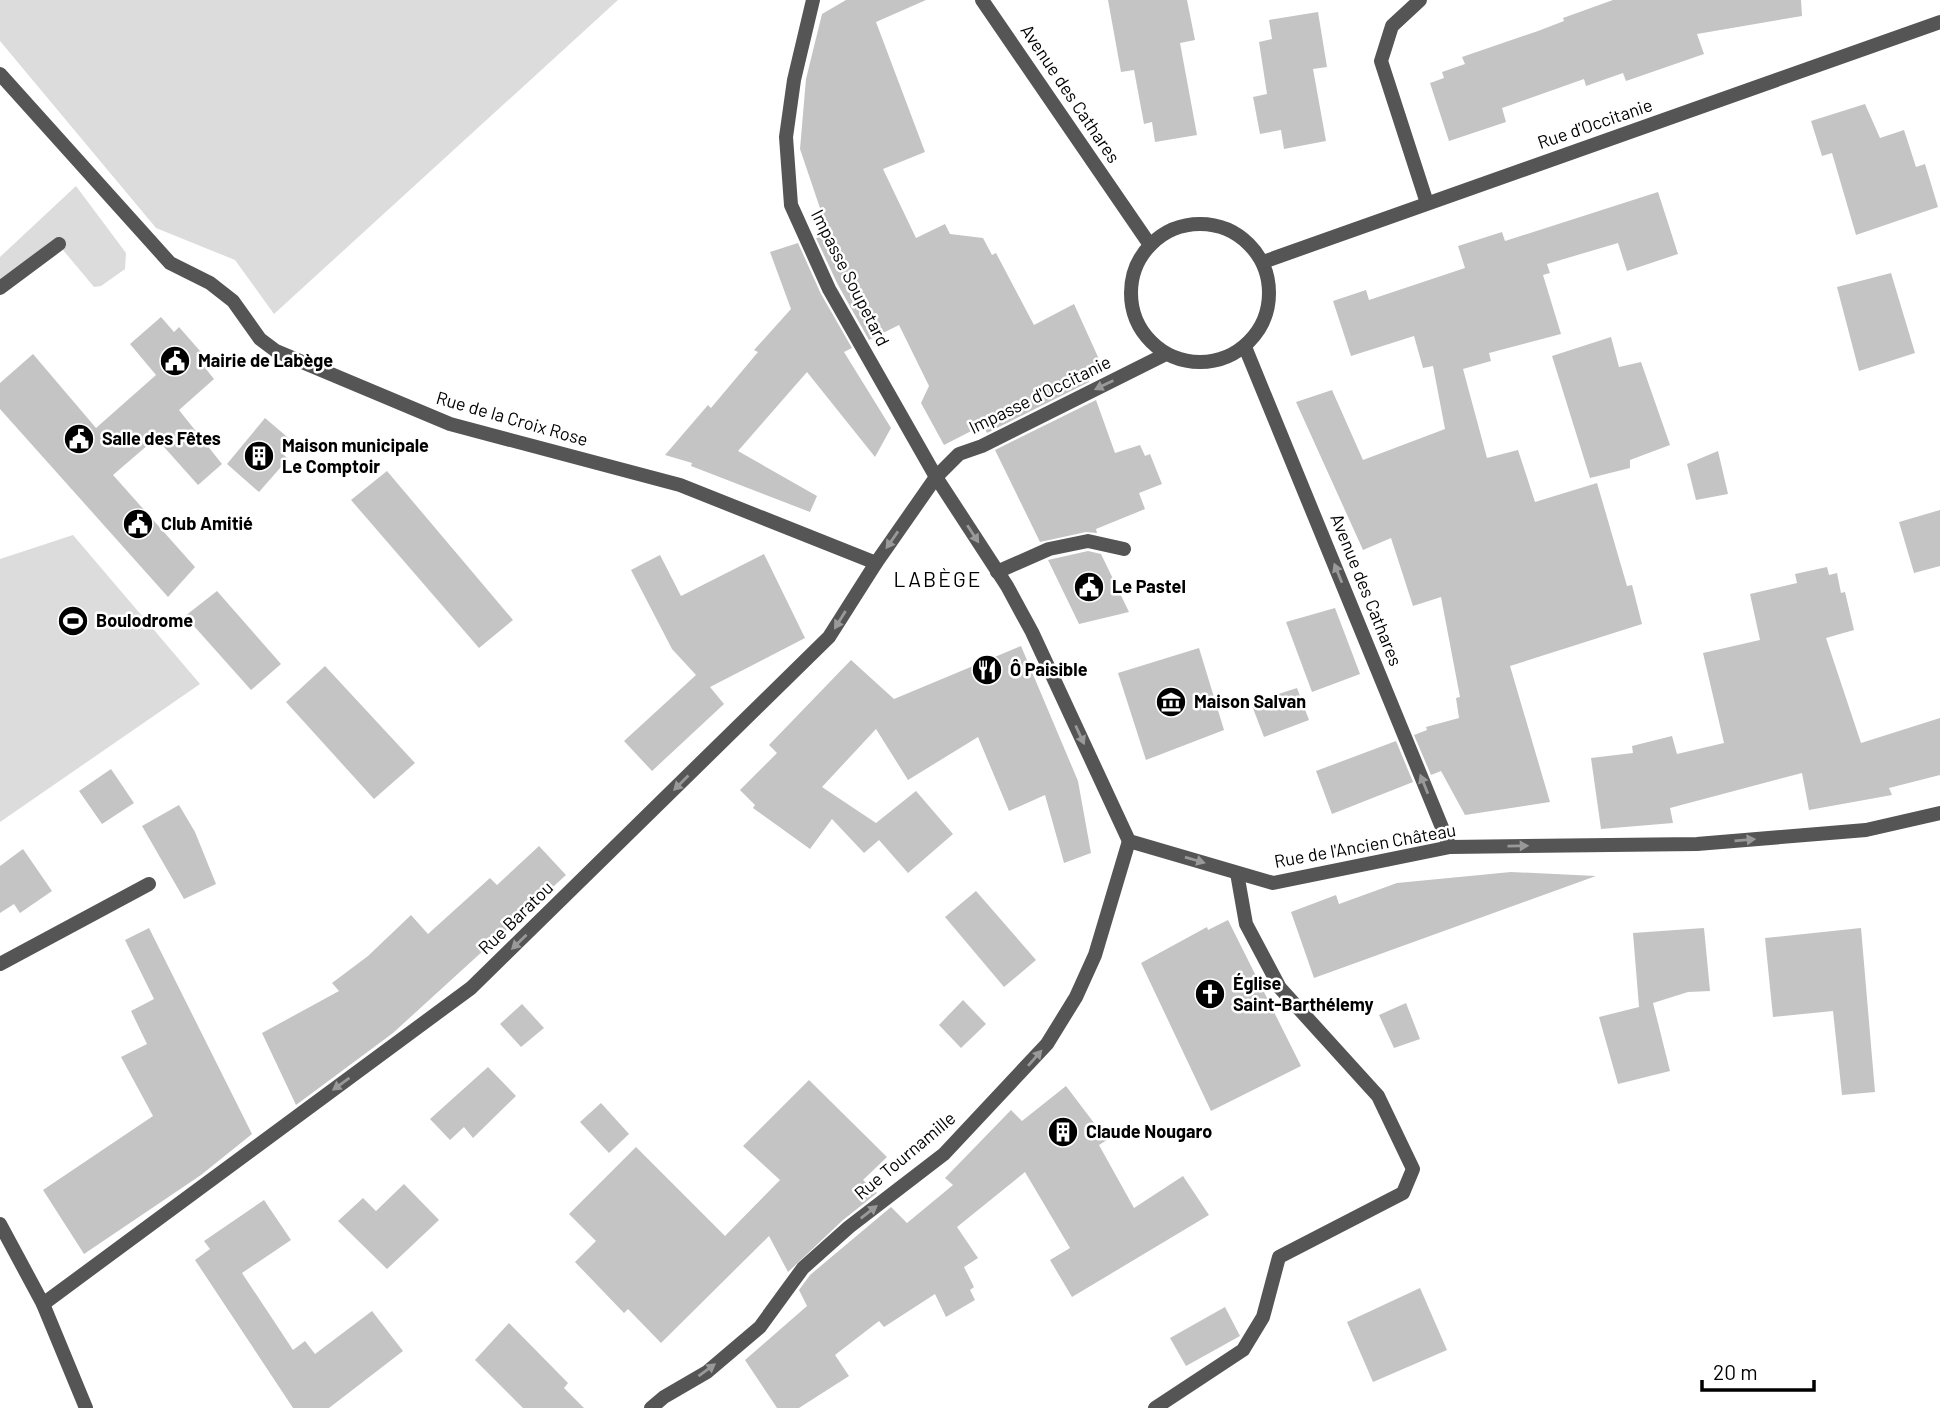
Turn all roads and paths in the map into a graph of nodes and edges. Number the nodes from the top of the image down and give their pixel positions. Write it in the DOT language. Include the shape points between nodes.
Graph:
graph roads {
  1 [pos="813,0"];
  2 [pos="982,0"];
  3 [pos="1420,0"];
  4 [pos="1940,22"];
  5 [pos="0,74"];
  6 [pos="1427,203"];
  7 [pos="59,244"];
  8 [pos="1150,245"];
  9 [pos="1263,262"];
  10 [pos="0,288"];
  11 [pos="1245,347"];
  12 [pos="1166,354"];
  13 [pos="936,477"];
  14 [pos="1124,549"];
  15 [pos="876,562"];
  16 [pos="998,572"];
  17 [pos="1940,813"];
  18 [pos="1129,841"];
  19 [pos="1450,847"];
  20 [pos="1237,873"];
  21 [pos="149,884"];
  22 [pos="0,964"];
  23 [pos="0,1224"];
  24 [pos="43,1304"];
  25 [pos="86,1408"];
  26 [pos="651,1408"];
  27 [pos="1155,1408"];
  1 -- 13 [label="street, Impasse Soupetard" via="786,137 791,205 829,289"];
  2 -- 8 [label="street, Avenue des Cathares"];
  3 -- 6 [label="street" via="1392,26 1381,61"];
  4 -- 6 [label="street, Rue d'Occitanie"];
  5 -- 15 [label="street, Rue de la Croix Rose" via="170,263 210,283 233,301 260,339 276,351 450,424 680,485"];
  6 -- 9 [label="street, Rue d'Occitanie"];
  7 -- 10 [label="street"];
  8 -- 9 [label="street" via="1183,226 1221,226 1252,246"];
  8 -- 12 [label="street" via="1134,272 1131,303 1137,324"];
  9 -- 11 [label="street" via="1269,307 1260,329"];
  11 -- 12 [label="street" via="1207,363 1185,362"];
  19 -- 11 [label="street, Avenue des Cathares, one-way"];
  12 -- 13 [label="street, Impasse d'Occitanie, one-way" via="959,454"];
  13 -- 15 [label="street, Rue Baratou, one-way"];
  13 -- 16 [label="street, one-way"];
  14 -- 16 [label="street" via="1088,541 1049,549"];
  15 -- 24 [label="street, Rue Baratou, one-way" via="830,637 471,988"];
  16 -- 18 [label="street, one-way" via="1032,632"];
  19 -- 17 [label="street, Rue de l'Ancien Château, one-way" via="1697,844 1866,830"];
  18 -- 20 [label="street, Rue de l'Ancien Château, one-way"];
  26 -- 18 [label="street, Rue Tournamille, one-way" via="707,1372 760,1327 803,1268 944,1154 1046,1044 1095,955"];
  19 -- 20 [label="street, Rue de l'Ancien Château" via="1273,883"];
  20 -- 27 [label="street" via="1246,924 1280,988 1378,1096 1413,1169 1403,1193 1279,1257 1263,1317 1243,1350"];
  21 -- 22 [label="street"];
  23 -- 24 [label="street"];
  24 -- 25 [label="street"];
}
